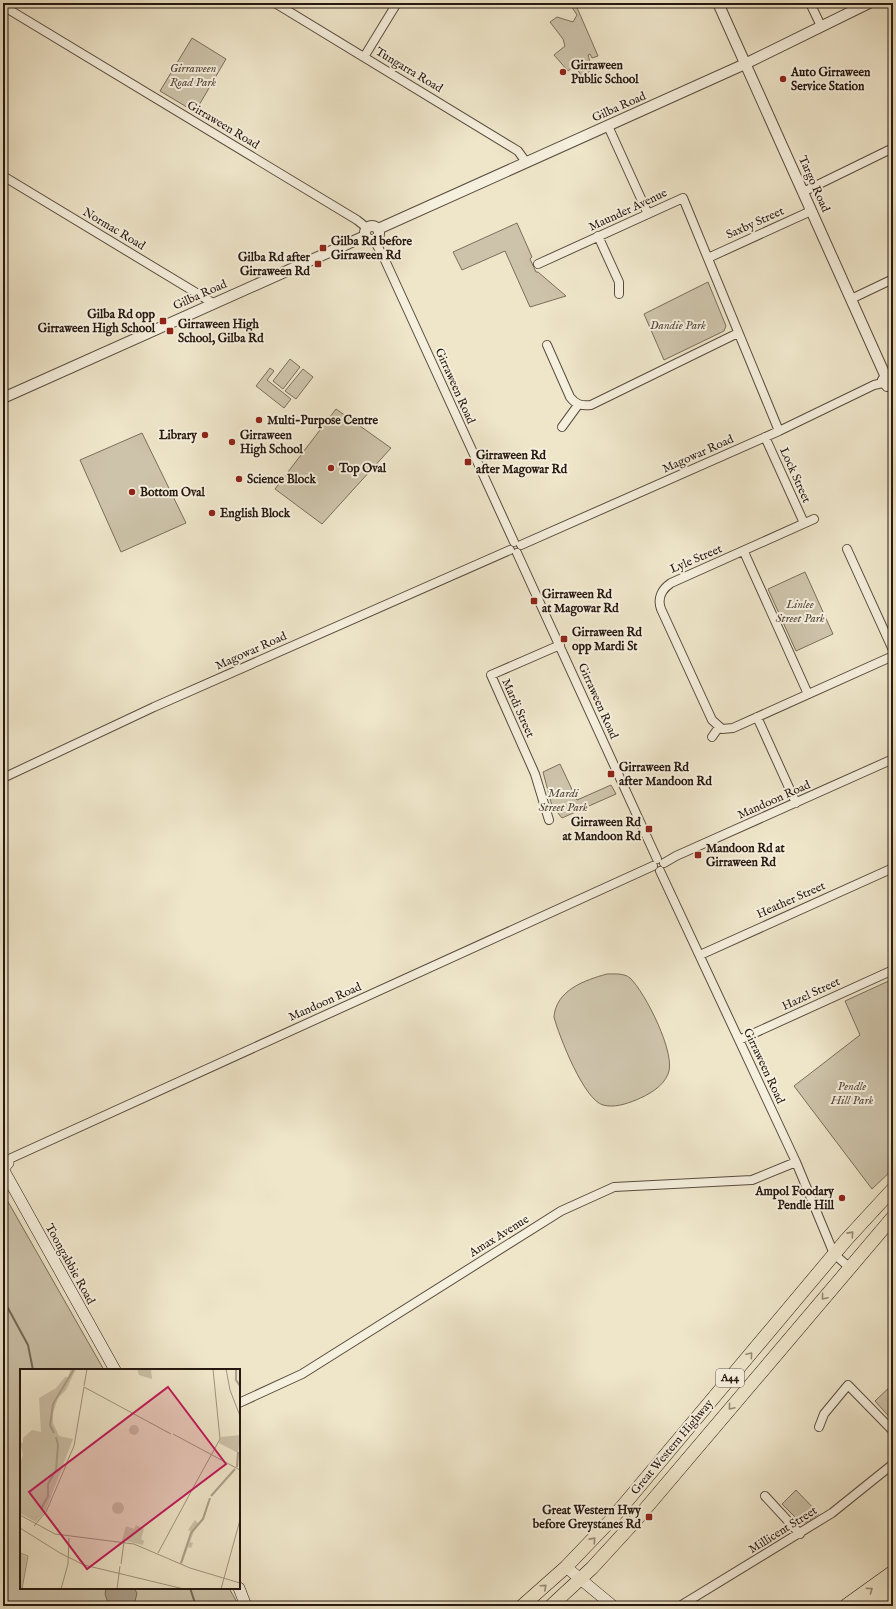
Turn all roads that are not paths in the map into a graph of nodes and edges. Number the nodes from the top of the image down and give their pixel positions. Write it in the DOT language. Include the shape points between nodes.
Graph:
graph roads {
  1 [pos="275,3"];
  2 [pos="397,3"];
  3 [pos="718,3"];
  4 [pos="810,3"];
  5 [pos="869,3"];
  6 [pos="3,6"];
  7 [pos="821,26"];
  8 [pos="364,57"];
  9 [pos="745,64"];
  10 [pos="608,126"];
  11 [pos="893,148"];
  12 [pos="526,162"];
  13 [pos="3,176"];
  14 [pos="803,192"];
  15 [pos="811,211"];
  16 [pos="648,214"];
  17 [pos="369,235"];
  18 [pos="598,236"];
  19 [pos="708,258"];
  20 [pos="538,264"];
  21 [pos="893,278"];
  22 [pos="619,294"];
  23 [pos="851,299"];
  24 [pos="213,303"];
  25 [pos="738,333"];
  26 [pos="547,345"];
  27 [pos="890,383"];
  28 [pos="3,398"];
  29 [pos="578,404"];
  30 [pos="562,427"];
  31 [pos="779,431"];
  32 [pos="765,437"];
  33 [pos="814,519"];
  34 [pos="804,523"];
  35 [pos="516,548"];
  36 [pos="847,549"];
  37 [pos="744,552"];
  38 [pos="560,645"];
  39 [pos="893,650"];
  40 [pos="893,656"];
  41 [pos="808,694"];
  42 [pos="757,717"];
  43 [pos="719,727"];
  44 [pos="712,737"];
  45 [pos="893,758"];
  46 [pos="3,778"];
  47 [pos="796,803"];
  48 [pos="549,820"];
  49 [pos="659,865"];
  50 [pos="893,868"];
  51 [pos="700,955"];
  52 [pos="893,970"];
  53 [pos="739,1040"];
  54 [pos="796,1162"];
  55 [pos="4,1164"];
  56 [pos="893,1189"];
  57 [pos="893,1217"];
  58 [pos="834,1254"];
  59 [pos="849,1267"];
  60 [pos="114,1369"];
  61 [pos="240,1403"];
  62 [pos="819,1427"];
  63 [pos="893,1431"];
  64 [pos="893,1464"];
  65 [pos="765,1496"];
  66 [pos="800,1534"];
  67 [pos="566,1567"];
  68 [pos="893,1573"];
  69 [pos="580,1579"];
  70 [pos="893,1588"];
  71 [pos="239,1589"];
  72 [pos="246,1606"];
  73 [pos="522,1606"];
  74 [pos="551,1606"];
  75 [pos="613,1606"];
  76 [pos="680,1606"];
  77 [pos="847,1606"];
  78 [pos="868,1606"];
  1 -- 8 [label="street, Tungarra Road"];
  2 -- 8 [label="street"];
  3 -- 9 [label="street, Targo Road"];
  4 -- 7 [label="street"];
  5 -- 7 [label="street, Gilba Road"];
  6 -- 17 [label="street, Girraween Road" via="357,220"];
  7 -- 9 [label="street, Gilba Road"];
  8 -- 12 [label="street, Tungarra Road" via="518,151"];
  9 -- 10 [label="street, Gilba Road"];
  9 -- 14 [label="street, Targo Road"];
  10 -- 12 [label="street, Gilba Road"];
  10 -- 16 [label="street"];
  11 -- 14 [label="street"];
  12 -- 17 [label="street, Gilba Road" via="378,230 373,226"];
  13 -- 24 [label="street, Normac Road"];
  14 -- 15 [label="street, Targo Road"];
  15 -- 19 [label="street, Saxby Street"];
  15 -- 23 [label="street, Targo Road"];
  16 -- 18 [label="street, Maunder Avenue"];
  16 -- 19 [label="street, Maunder Avenue" via="683,198"];
  17 -- 24 [label="street, Gilba Road"];
  17 -- 35 [label="street, Girraween Road" via="384,258"];
  18 -- 20 [label="street, Maunder Avenue"];
  18 -- 22 [label="street" via="618,282"];
  19 -- 25 [label="street, Maunder Avenue"];
  21 -- 23 [label="street"];
  23 -- 27 [label="street, Targo Road"];
  24 -- 28 [label="street, Gilba Road"];
  25 -- 29 [label="street" via="591,405"];
  25 -- 31 [label="street, Maunder Avenue"];
  26 -- 29 [label="street" via="570,397"];
  27 -- 31 [label="street, Magowar Road" via="874,385"];
  29 -- 30 [label="street"];
  31 -- 32 [label="street, Magowar Road"];
  32 -- 34 [label="street, Lock Street"];
  32 -- 35 [label="street, Magowar Road"];
  33 -- 34 [label="street, Lyle Street"];
  34 -- 37 [label="street, Lyle Street"];
  35 -- 38 [label="street, Girraween Road"];
  35 -- 46 [label="street, Magowar Road" via="154,707"];
  36 -- 39 [label="street"];
  37 -- 41 [label="street"];
  37 -- 43 [label="street, Lyle Street" via="671,583 662,591 660,600 661,609 712,720"];
  38 -- 48 [label="street, Mardi Street" via="491,675 535,774"];
  38 -- 49 [label="street, Girraween Road"];
  40 -- 41 [label="street"];
  41 -- 42 [label="street"];
  42 -- 43 [label="street" via="733,728"];
  42 -- 47 [label="street"];
  43 -- 44 [label="street"];
  45 -- 47 [label="street, Mandoon Road"];
  47 -- 49 [label="street, Mandoon Road"];
  49 -- 51 [label="street, Girraween Road"];
  49 -- 55 [label="street, Mandoon Road"];
  50 -- 51 [label="street, Heather Street"];
  51 -- 53 [label="street, Girraween Road"];
  52 -- 53 [label="street, Hazel Street"];
  53 -- 54 [label="street, Girraween Road"];
  54 -- 58 [label="street, Girraween Road"];
  54 -- 61 [label="street, Amax Avenue" via="752,1180 614,1187 561,1211 302,1374"];
  55 -- 60 [label="main road, Toongabbie Road"];
  58 -- 56 [label="highway, Great Western Highway / A44, one-way"];
  57 -- 59 [label="highway, Great Western Highway / A44"];
  58 -- 59 [label="street, Girraween Road"];
  67 -- 58 [label="highway, Great Western Highway / A44, one-way" via="611,1520"];
  59 -- 69 [label="highway, Great Western Highway / A44, one-way" via="635,1521"];
  62 -- 63 [label="street" via="824,1414 848,1385"];
  64 -- 66 [label="street, Millicent Street" via="832,1513"];
  65 -- 66 [label="street"];
  66 -- 76 [label="street, Millicent Street"];
  67 -- 69 [label="main road"];
  73 -- 67 [label="highway, Great Western Highway / A44, one-way"];
  77 -- 68 [label="highway, one-way"];
  69 -- 74 [label="highway, Great Western Highway / A44"];
  69 -- 75 [label="main road"];
  70 -- 78 [label="highway"];
  71 -- 72 [label="main road"];
}
